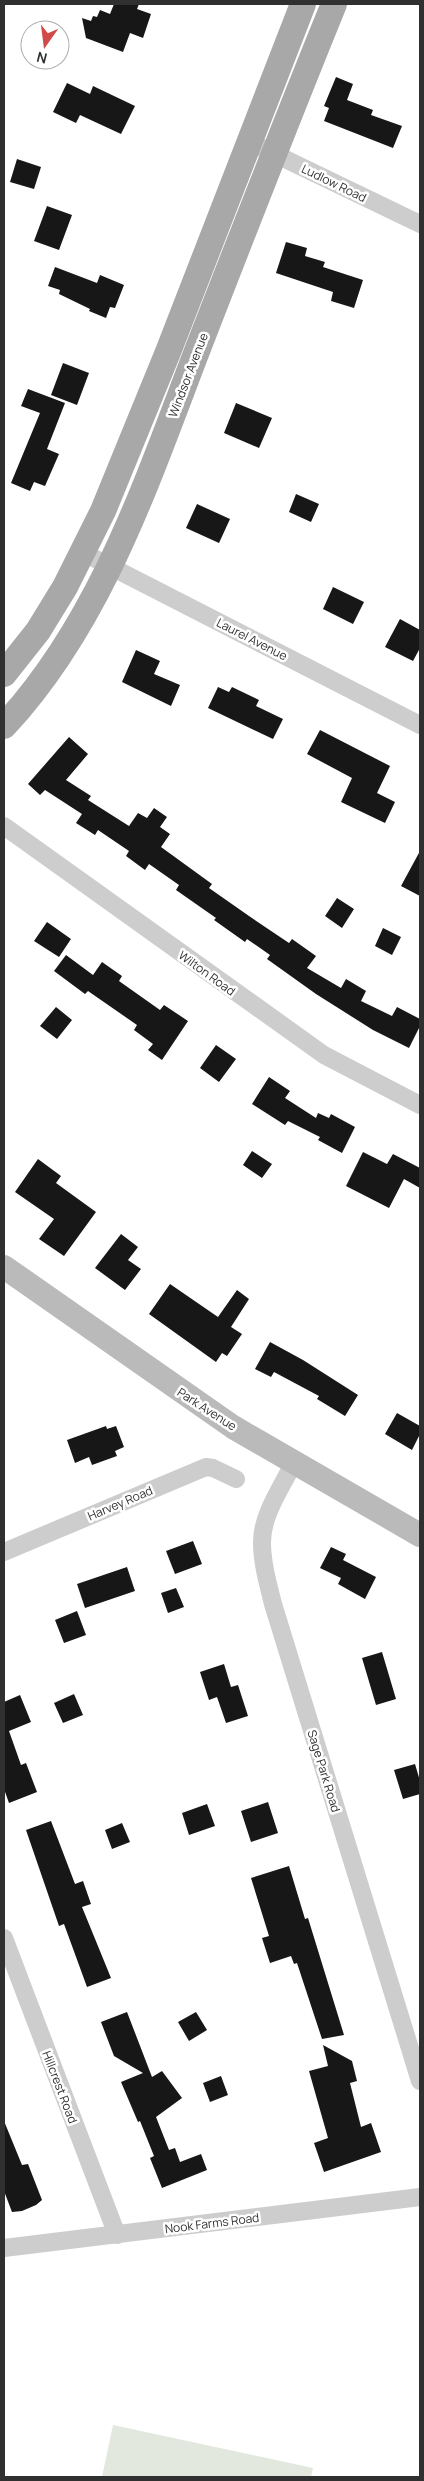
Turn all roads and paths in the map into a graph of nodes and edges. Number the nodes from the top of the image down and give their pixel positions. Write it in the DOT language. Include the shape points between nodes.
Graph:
graph roads {
  1 [pos="303,4"];
  2 [pos="334,4"];
  3 [pos="248,141"];
  4 [pos="274,153"];
  5 [pos="420,224"];
  6 [pos="84,552"];
  7 [pos="111,566"];
  8 [pos="4,674"];
  9 [pos="420,725"];
  10 [pos="4,726"];
  11 [pos="4,826"];
  12 [pos="420,1105"];
  13 [pos="4,1267"];
  14 [pos="294,1462"];
  15 [pos="236,1479"];
  16 [pos="420,1536"];
  17 [pos="4,1552"];
  18 [pos="4,1938"];
  19 [pos="420,2081"];
  20 [pos="420,2197"];
  21 [pos="117,2234"];
  22 [pos="4,2248"];
  1 -- 3 [label="main road"];
  2 -- 4 [label="main road, Windsor Avenue"];
  3 -- 4 [label="street, Ludlow Road"];
  3 -- 6 [label="main road" via="168,352"];
  4 -- 5 [label="street, Ludlow Road"];
  4 -- 7 [label="main road, Windsor Avenue"];
  6 -- 7 [label="street, Laurel Avenue"];
  6 -- 8 [label="main road" via="38,630"];
  7 -- 9 [label="street, Laurel Avenue"];
  7 -- 10 [label="main road, Windsor Avenue" via="54,664"];
  11 -- 12 [label="street, Wilton Road" via="324,1055"];
  13 -- 14 [label="main road, Park Avenue" via="233,1427"];
  14 -- 16 [label="main road, Park Avenue"];
  14 -- 19 [label="street, Sage Park Road" via="267,1516 262,1541 265,1568 276,1614"];
  15 -- 17 [label="street, Harvey Road" via="206,1467"];
  18 -- 21 [label="street, Hillcrest Road"];
  20 -- 21 [label="street, Nook Farms Road"];
  21 -- 22 [label="street, Nook Farms Road"];
}
